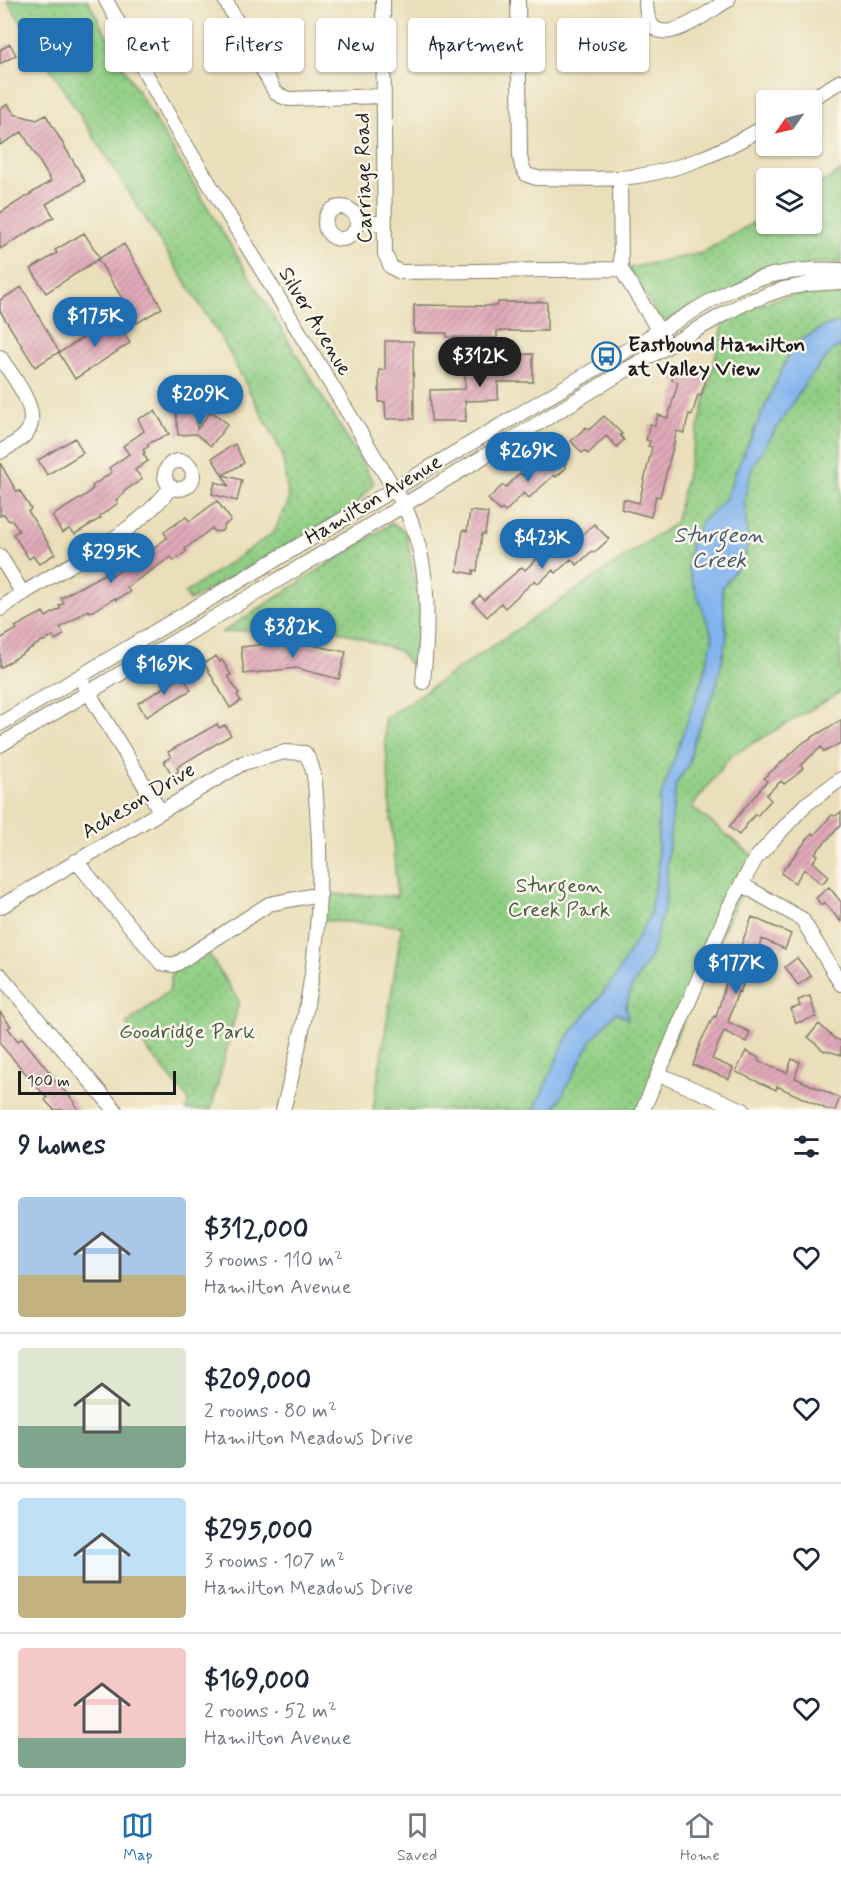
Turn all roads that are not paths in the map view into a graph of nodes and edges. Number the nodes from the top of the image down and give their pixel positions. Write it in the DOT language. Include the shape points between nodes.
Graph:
graph roads {
  1 [pos="106,0"];
  2 [pos="225,0"];
  3 [pos="383,0"];
  4 [pos="518,0"];
  5 [pos="646,0"];
  6 [pos="728,0"];
  7 [pos="841,81"];
  8 [pos="822,92"];
  9 [pos="384,96"];
  10 [pos="756,132"];
  11 [pos="620,178"];
  12 [pos="357,223"];
  13 [pos="385,223"];
  14 [pos="621,269"];
  15 [pos="841,270"];
  16 [pos="841,282"];
  17 [pos="659,331"];
  18 [pos="668,345"];
  19 [pos="0,357"];
  20 [pos="0,452"];
  21 [pos="171,487"];
  22 [pos="394,490"];
  23 [pos="404,506"];
  24 [pos="0,556"];
  25 [pos="23,594"];
  26 [pos="0,609"];
  27 [pos="80,677"];
  28 [pos="423,682"];
  29 [pos="89,692"];
  30 [pos="0,724"];
  31 [pos="0,745"];
  32 [pos="841,779"];
  33 [pos="160,811"];
  34 [pos="76,861"];
  35 [pos="741,884"];
  36 [pos="320,894"];
  37 [pos="0,907"];
  38 [pos="0,975"];
  39 [pos="841,984"];
  40 [pos="658,1074"];
  41 [pos="115,1110"];
  42 [pos="283,1110"];
  43 [pos="643,1110"];
  44 [pos="743,1110"];
  1 -- 22 [label="street, Silver Avenue" via="181,137"];
  2 -- 9 [label="street" via="275,92 281,96"];
  3 -- 9 [label="street, Carriage Road"];
  4 -- 11 [label="street" via="522,167 527,175 537,178"];
  5 -- 6 [label="street" via="646,17 651,26 663,33 677,30"];
  7 -- 8 [label="street"];
  9 -- 13 [label="street, Carriage Road"];
  10 -- 11 [label="street" via="700,160 661,172"];
  11 -- 14 [label="street"];
  12 -- 13 [label="street"];
  13 -- 14 [label="street, Carriage Road" via="385,254 391,267 400,272"];
  14 -- 17 [label="street"];
  15 -- 17 [label="street, Hamilton Avenue" via="815,268 732,289"];
  16 -- 18 [label="street, Hamilton Avenue" via="809,284 764,295"];
  17 -- 18 [label="street"];
  17 -- 22 [label="street, Hamilton Avenue"];
  18 -- 23 [label="street, Hamilton Avenue"];
  19 -- 20 [label="street" via="32,416 26,435"];
  21 -- 25 [label="street" via="143,516"];
  22 -- 23 [label="street, Silver Avenue"];
  22 -- 27 [label="street, Hamilton Avenue"];
  23 -- 28 [label="street, Silver Avenue" via="415,533 427,601"];
  23 -- 29 [label="street, Hamilton Avenue"];
  24 -- 25 [label="street"];
  25 -- 26 [label="street"];
  27 -- 29 [label="street"];
  27 -- 30 [label="street, Hamilton Avenue"];
  29 -- 31 [label="street, Hamilton Avenue"];
  29 -- 33 [label="street"];
  32 -- 35 [label="street" via="805,805 756,858"];
  33 -- 34 [label="street, Acheson Drive"];
  33 -- 36 [label="street, Acheson Drive" via="243,763 285,752 305,753 314,773"];
  34 -- 36 [label="street" via="161,963 167,965 178,963 269,904"];
  34 -- 37 [label="street, Acheson Drive"];
  35 -- 39 [label="street" via="802,919"];
  35 -- 40 [label="street"];
  36 -- 42 [label="street" via="312,979 301,1043"];
  38 -- 41 [label="street"];
  40 -- 43 [label="street"];
  40 -- 44 [label="street"];
}
